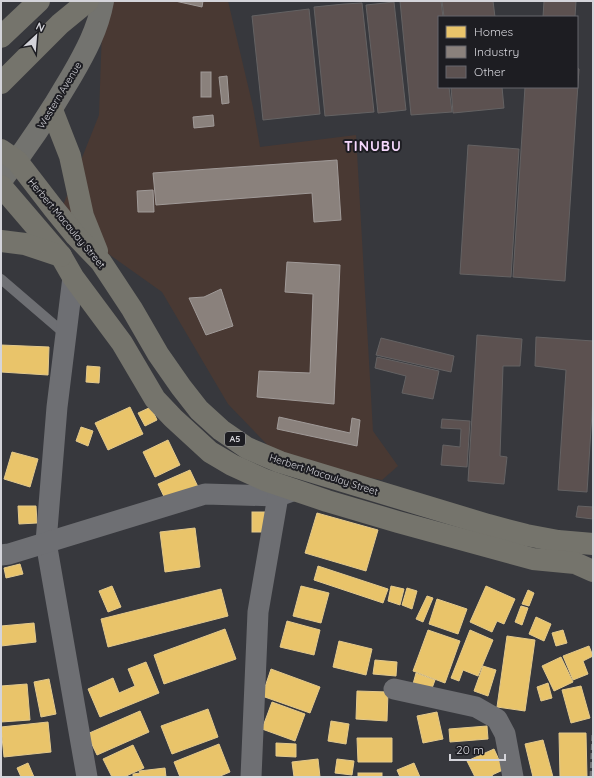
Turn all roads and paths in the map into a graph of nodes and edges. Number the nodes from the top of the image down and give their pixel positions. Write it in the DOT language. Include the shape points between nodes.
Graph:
graph roads {
  1 [pos="39,1"];
  2 [pos="88,1"];
  3 [pos="103,1"];
  4 [pos="1,37"];
  5 [pos="1,83"];
  6 [pos="52,110"];
  7 [pos="9,155"];
  8 [pos="1,181"];
  9 [pos="1,186"];
  10 [pos="1,241"];
  11 [pos="61,256"];
  12 [pos="101,262"];
  13 [pos="73,277"];
  14 [pos="1,279"];
  15 [pos="65,334"];
  16 [pos="287,493"];
  17 [pos="46,542"];
  18 [pos="593,544"];
  19 [pos="1,555"];
  20 [pos="593,571"];
  21 [pos="394,689"];
  22 [pos="87,777"];
  23 [pos="251,777"];
  24 [pos="513,777"];
  1 -- 4 [label="highway"];
  2 -- 5 [label="highway" via="60,24"];
  3 -- 6 [label="main road, Western Avenue" via="88,46"];
  6 -- 7 [label="main road, Western Avenue"];
  6 -- 12 [label="highway" via="70,156 83,216"];
  7 -- 8 [label="main road, Western Avenue"];
  7 -- 12 [label="highway, Herbert Macaulay Street / A5" via="76,236"];
  9 -- 11 [label="highway, A5"];
  10 -- 11 [label="highway" via="25,244"];
  11 -- 13 [label="highway, A5"];
  12 -- 18 [label="highway, Herbert Macaulay Street / A5" via="158,354 199,410 221,430 247,448 280,462 488,525 551,540"];
  13 -- 15 [label="street"];
  13 -- 16 [label="highway, A5" via="122,343 155,399 173,418 210,452"];
  14 -- 15 [label="lane"];
  15 -- 17 [label="street"];
  16 -- 17 [label="street" via="204,494"];
  16 -- 20 [label="highway, A5" via="533,559 575,563"];
  16 -- 23 [label="street" via="258,612"];
  17 -- 19 [label="street"];
  17 -- 22 [label="street"];
  21 -- 24 [label="street" via="476,707 497,719 505,734"];
}
